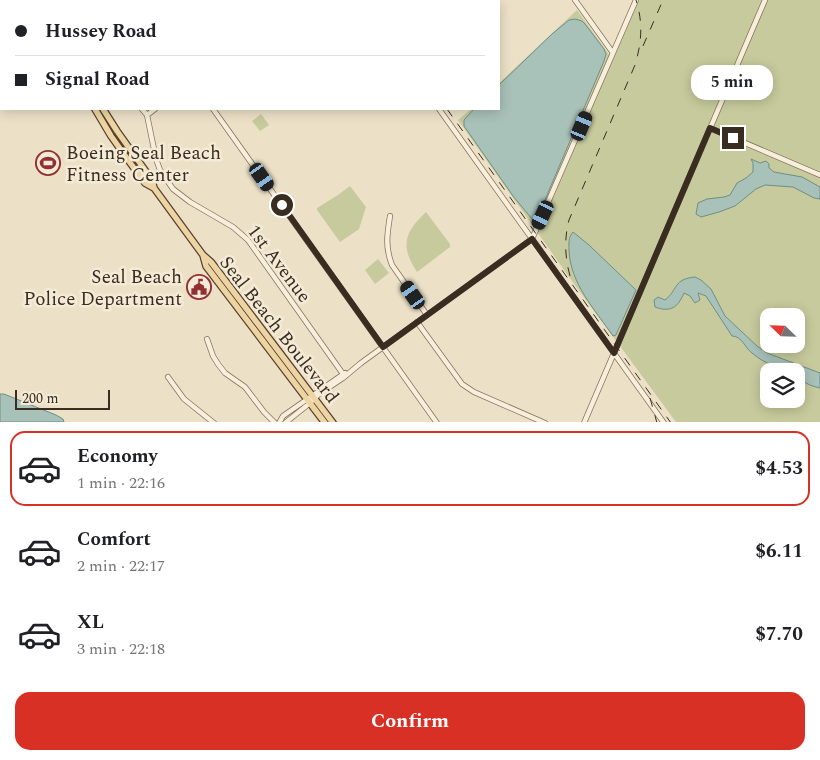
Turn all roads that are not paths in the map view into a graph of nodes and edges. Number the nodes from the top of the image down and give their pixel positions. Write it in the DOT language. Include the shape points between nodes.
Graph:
graph roads {
  1 [pos="575,0"];
  2 [pos="636,0"];
  3 [pos="765,0"];
  4 [pos="613,53"];
  5 [pos="96,110"];
  6 [pos="104,110"];
  7 [pos="143,110"];
  8 [pos="154,110"];
  9 [pos="214,110"];
  10 [pos="440,110"];
  11 [pos="147,115"];
  12 [pos="710,128"];
  13 [pos="820,175"];
  14 [pos="154,188"];
  15 [pos="390,216"];
  16 [pos="532,239"];
  17 [pos="427,315"];
  18 [pos="417,322"];
  19 [pos="207,339"];
  20 [pos="383,347"];
  21 [pos="614,353"];
  22 [pos="359,364"];
  23 [pos="343,374"];
  24 [pos="168,376"];
  25 [pos="311,399"];
  26 [pos="214,422"];
  27 [pos="277,422"];
  28 [pos="285,422"];
  29 [pos="325,422"];
  30 [pos="333,422"];
  31 [pos="437,422"];
  32 [pos="545,422"];
  33 [pos="584,422"];
  34 [pos="664,422"];
  1 -- 4 [label="street"];
  2 -- 4 [label="street"];
  3 -- 12 [label="street"];
  4 -- 16 [label="street"];
  5 -- 14 [label="main road, Seal Beach Boulevard" via="145,183"];
  6 -- 14 [label="main road, Seal Beach Boulevard" via="152,180"];
  7 -- 11 [label="street, 1st Avenue"];
  8 -- 11 [label="street"];
  9 -- 20 [label="street"];
  10 -- 16 [label="street"];
  11 -- 23 [label="street, 1st Avenue" via="156,160 166,179 190,202 243,234"];
  12 -- 13 [label="street"];
  12 -- 21 [label="street"];
  14 -- 25 [label="main road, Seal Beach Boulevard"];
  15 -- 17 [label="street" via="388,256"];
  16 -- 17 [label="street"];
  16 -- 21 [label="street"];
  17 -- 18 [label="street"];
  18 -- 20 [label="street"];
  18 -- 32 [label="street" via="462,384"];
  19 -- 27 [label="street" via="213,356 225,373 245,387 264,412"];
  20 -- 22 [label="street"];
  20 -- 31 [label="street"];
  21 -- 33 [label="street"];
  21 -- 34 [label="street"];
  22 -- 23 [label="street"];
  22 -- 25 [label="street"];
  23 -- 25 [label="street"];
  24 -- 26 [label="street" via="184,399"];
  25 -- 27 [label="street"];
  25 -- 28 [label="street"];
  25 -- 29 [label="main road, Seal Beach Boulevard"];
  25 -- 30 [label="main road, Seal Beach Boulevard"];
}
